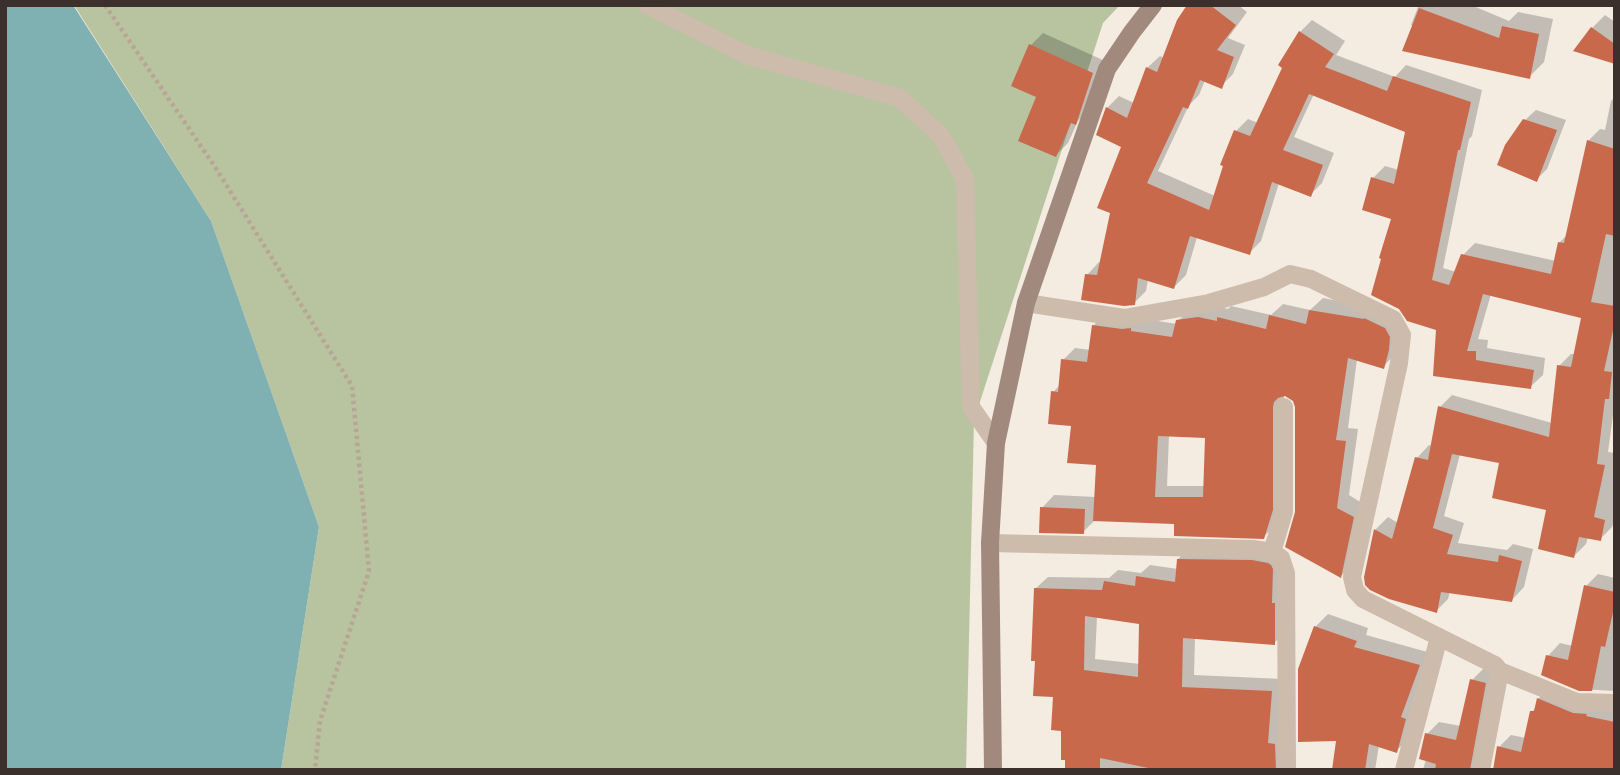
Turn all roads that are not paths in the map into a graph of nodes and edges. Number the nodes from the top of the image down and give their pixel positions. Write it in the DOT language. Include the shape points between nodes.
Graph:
graph roads {
  1 [pos="647,5"];
  2 [pos="1141,5"];
  3 [pos="1153,5"];
  4 [pos="1132,32"];
  5 [pos="1026,303"];
  6 [pos="1284,407"];
  7 [pos="996,443"];
  8 [pos="990,543"];
  9 [pos="1272,552"];
  10 [pos="1439,637"];
  11 [pos="1500,671"];
  12 [pos="1615,703"];
  13 [pos="993,770"];
  14 [pos="1287,770"];
  15 [pos="1404,770"];
  16 [pos="1480,770"];
  1 -- 7 [label="street" via="747,55 900,98 941,135 965,179 971,407"];
  2 -- 4 [label="street"];
  3 -- 4 [label="main road"];
  4 -- 5 [label="main road" via="1107,69"];
  5 -- 7 [label="main road"];
  5 -- 10 [label="street" via="1124,318 1209,303 1265,287 1290,274 1311,279 1393,319 1402,335 1399,363 1352,577 1363,599"];
  6 -- 9 [label="street" via="1284,512"];
  7 -- 8 [label="main road"];
  8 -- 9 [label="street"];
  8 -- 13 [label="main road"];
  9 -- 14 [label="street" via="1281,558 1286,573"];
  10 -- 11 [label="street"];
  10 -- 15 [label="street"];
  11 -- 12 [label="street" via="1577,702"];
  11 -- 16 [label="street"];
}
